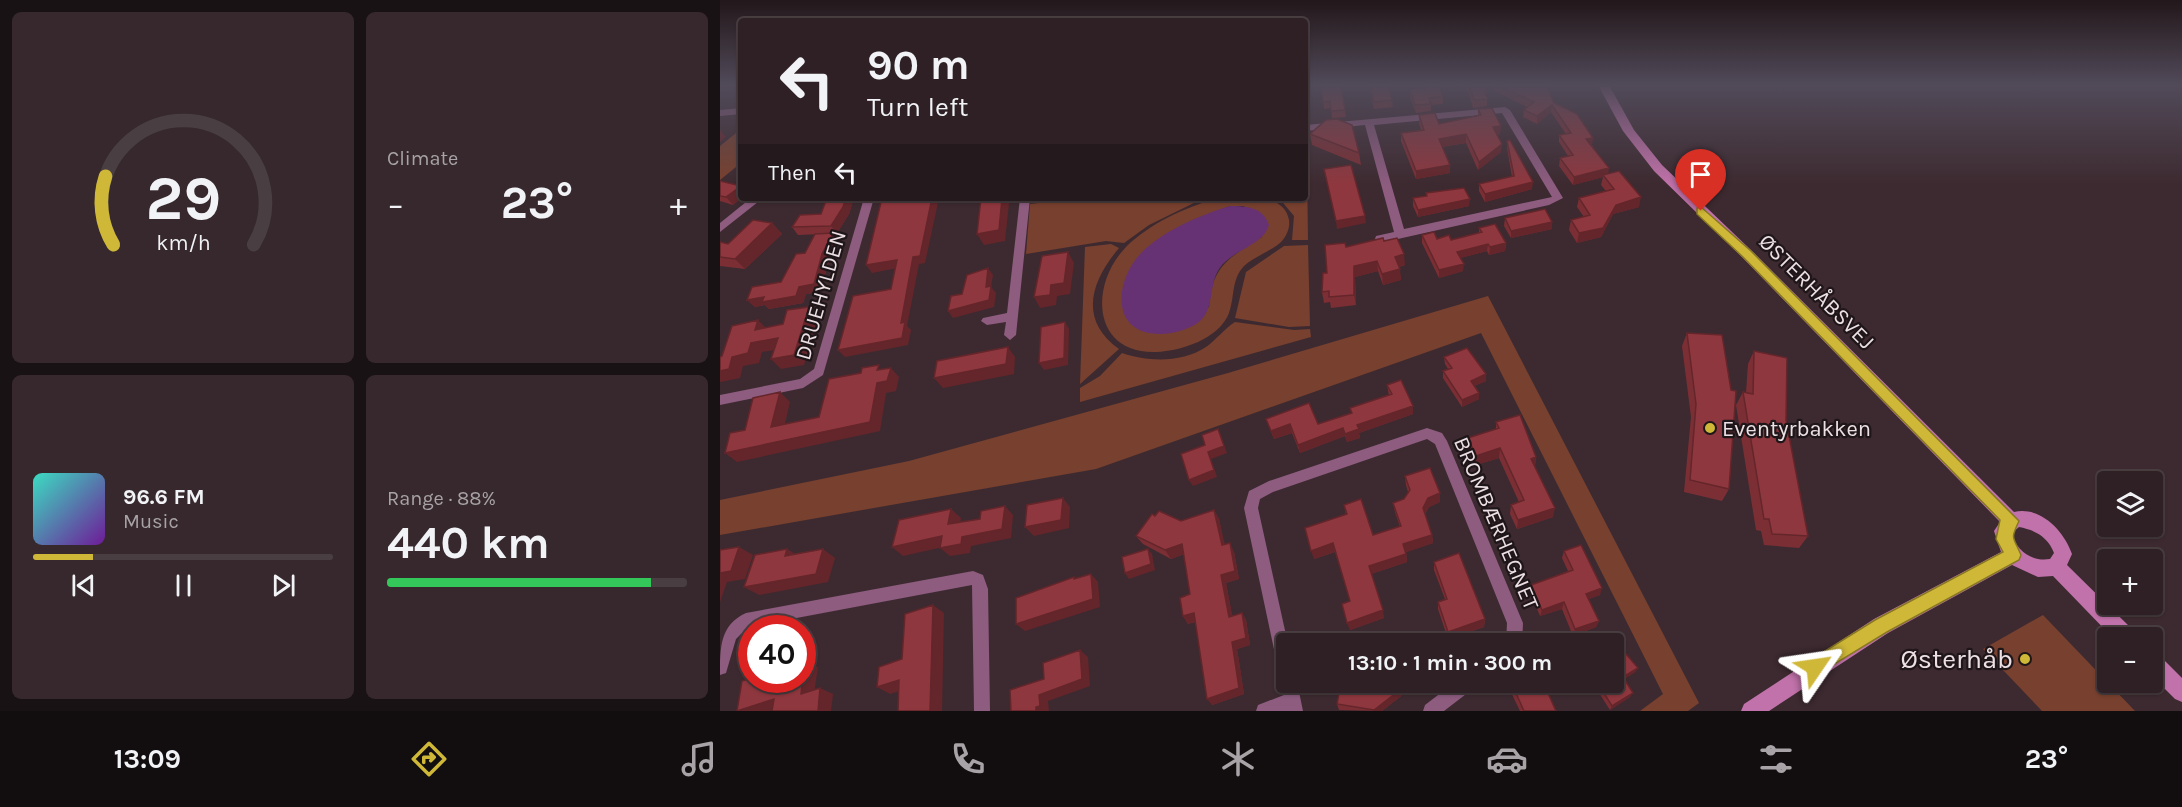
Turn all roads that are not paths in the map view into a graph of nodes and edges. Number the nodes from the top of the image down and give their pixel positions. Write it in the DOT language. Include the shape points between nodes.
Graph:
graph roads {
  1 [pos="1419,118"];
  2 [pos="1510,118"];
  3 [pos="1622,118"];
  4 [pos="1369,123"];
  5 [pos="1308,128"];
  6 [pos="754,201"];
  7 [pos="868,201"];
  8 [pos="1025,201"];
  9 [pos="720,228"];
  10 [pos="1400,234"];
  11 [pos="1380,239"];
  12 [pos="1012,316"];
  13 [pos="987,321"];
  14 [pos="1010,335"];
  15 [pos="720,400"];
  16 [pos="2011,521"];
  17 [pos="2013,555"];
  18 [pos="2056,567"];
  19 [pos="2116,627"];
  20 [pos="1278,633"];
  21 [pos="1515,633"];
  22 [pos="720,667"];
  23 [pos="2163,673"];
  24 [pos="2182,692"];
  25 [pos="1454,693"];
  26 [pos="1294,706"];
  27 [pos="982,711"];
  28 [pos="1264,711"];
  29 [pos="1431,711"];
  30 [pos="1751,711"];
  1 -- 4 [label="street"];
  2 -- 10 [label="street" via="1558,198"];
  3 -- 16 [label="street, ØSTERHÅBSVEJ" via="1658,168"];
  4 -- 5 [label="street"];
  4 -- 10 [label="street"];
  6 -- 9 [label="street"];
  7 -- 15 [label="street, DRUEHYLDEN" via="819,372 803,383"];
  8 -- 12 [label="street"];
  10 -- 11 [label="street"];
  12 -- 13 [label="street"];
  12 -- 14 [label="street"];
  16 -- 17 [label="street" via="2006,525 2004,539"];
  16 -- 18 [label="street" via="2038,523 2055,537 2062,554"];
  17 -- 18 [label="street" via="2040,569"];
  17 -- 30 [label="street" via="1881,626"];
  18 -- 19 [label="street"];
  20 -- 21 [label="street, BROMBÆRHEGNET" via="1251,508 1254,495 1427,433 1440,441 1515,623"];
  22 -- 27 [label="street" via="731,632 746,620 973,578 981,589"];
  23 -- 24 [label="street"];
  25 -- 29 [label="street"];
  26 -- 28 [label="street"];
}
